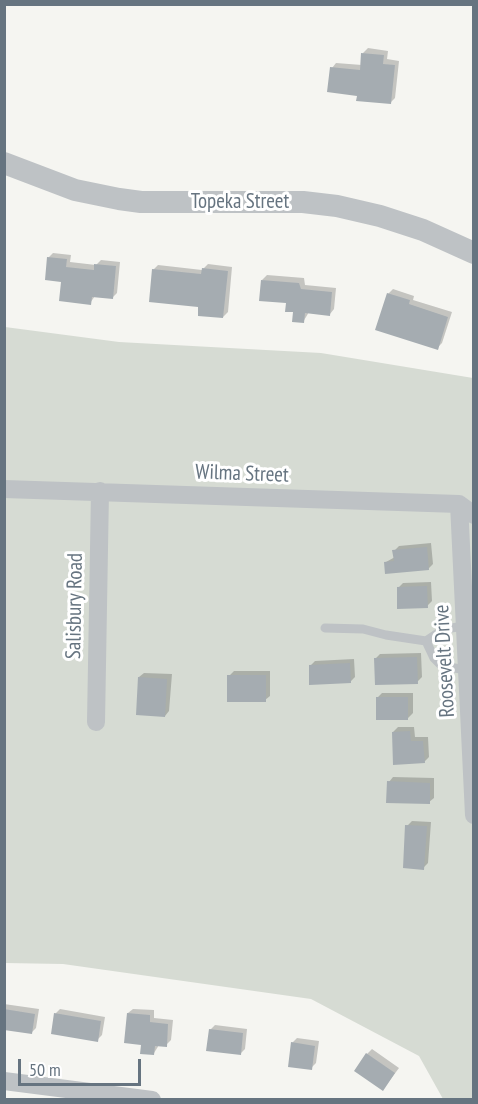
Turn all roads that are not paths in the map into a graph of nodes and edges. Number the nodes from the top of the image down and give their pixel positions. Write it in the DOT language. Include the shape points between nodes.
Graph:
graph roads {
  1 [pos="4,163"];
  2 [pos="474,253"];
  3 [pos="4,489"];
  4 [pos="100,491"];
  5 [pos="466,509"];
  6 [pos="465,626"];
  7 [pos="325,628"];
  8 [pos="426,641"];
  9 [pos="470,679"];
  10 [pos="96,722"];
  11 [pos="474,815"];
  12 [pos="4,1081"];
  13 [pos="152,1100"];
  1 -- 2 [label="street, Topeka Street" via="75,190 141,202 303,202 337,206 423,230"];
  3 -- 4 [label="street, Wilma Street"];
  4 -- 5 [label="street, Wilma Street"];
  4 -- 10 [label="street, Salisbury Road"];
  5 -- 6 [label="street, Roosevelt Drive"];
  6 -- 8 [label="lane" via="444,629"];
  6 -- 9 [label="street, Roosevelt Drive"];
  7 -- 8 [label="lane" via="363,628"];
  8 -- 9 [label="lane" via="442,666"];
  9 -- 11 [label="street, Roosevelt Drive"];
  12 -- 13 [label="street"];
}
